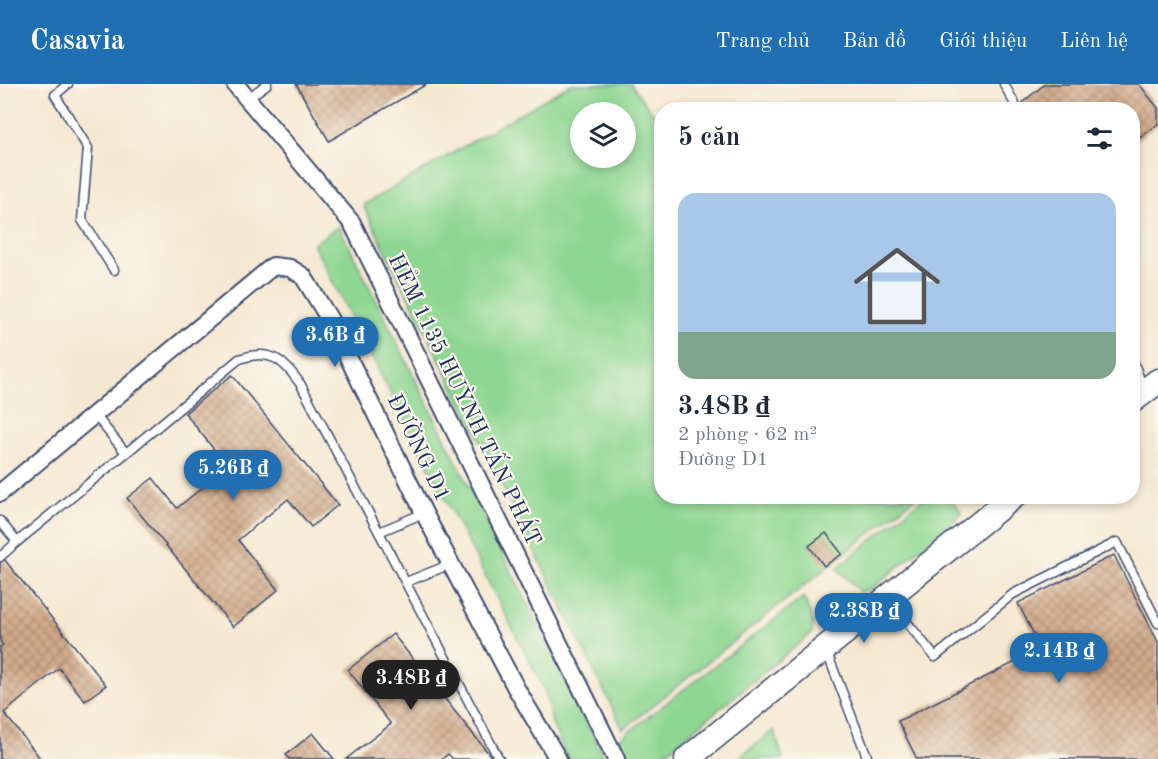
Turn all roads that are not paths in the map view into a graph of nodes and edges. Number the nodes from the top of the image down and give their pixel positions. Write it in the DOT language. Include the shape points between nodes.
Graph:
graph roads {
  1 [pos="68,84"];
  2 [pos="235,84"];
  3 [pos="267,84"];
  4 [pos="1004,84"];
  5 [pos="247,99"];
  6 [pos="1014,102"];
  7 [pos="114,270"];
  8 [pos="94,414"];
  9 [pos="126,453"];
  10 [pos="0,493"];
  11 [pos="1004,504"];
  12 [pos="424,513"];
  13 [pos="0,521"];
  14 [pos="379,532"];
  15 [pos="18,542"];
  16 [pos="0,557"];
  17 [pos="451,564"];
  18 [pos="406,582"];
  19 [pos="888,598"];
  20 [pos="1158,623"];
  21 [pos="825,648"];
  22 [pos="499,759"];
  23 [pos="558,759"];
  24 [pos="616,759"];
  25 [pos="687,759"];
  26 [pos="868,759"];
  1 -- 7 [label="lane" via="55,95 88,148 82,220"];
  2 -- 5 [label="street, HẺM 1135 HUỲNH TẤN PHÁT"];
  3 -- 5 [label="lane"];
  4 -- 6 [label="lane"];
  5 -- 24 [label="street, HẺM 1135 HUỲNH TẤN PHÁT" via="352,223"];
  8 -- 9 [label="lane"];
  8 -- 10 [label="street, ĐƯỜNG D1"];
  8 -- 12 [label="street, ĐƯỜNG D1" via="273,266 290,268 303,276 330,320"];
  9 -- 14 [label="lane" via="239,359 254,354 270,355 289,368 301,385"];
  9 -- 15 [label="lane"];
  11 -- 19 [label="street"];
  12 -- 14 [label="lane"];
  12 -- 17 [label="street, ĐƯỜNG D1"];
  13 -- 15 [label="lane"];
  14 -- 18 [label="lane"];
  15 -- 16 [label="lane"];
  17 -- 18 [label="lane"];
  17 -- 23 [label="street, ĐƯỜNG D1"];
  18 -- 22 [label="lane"];
  19 -- 20 [label="lane" via="935,657 1013,594 1117,542"];
  19 -- 21 [label="street"];
  21 -- 25 [label="street"];
  21 -- 26 [label="lane"];
}
